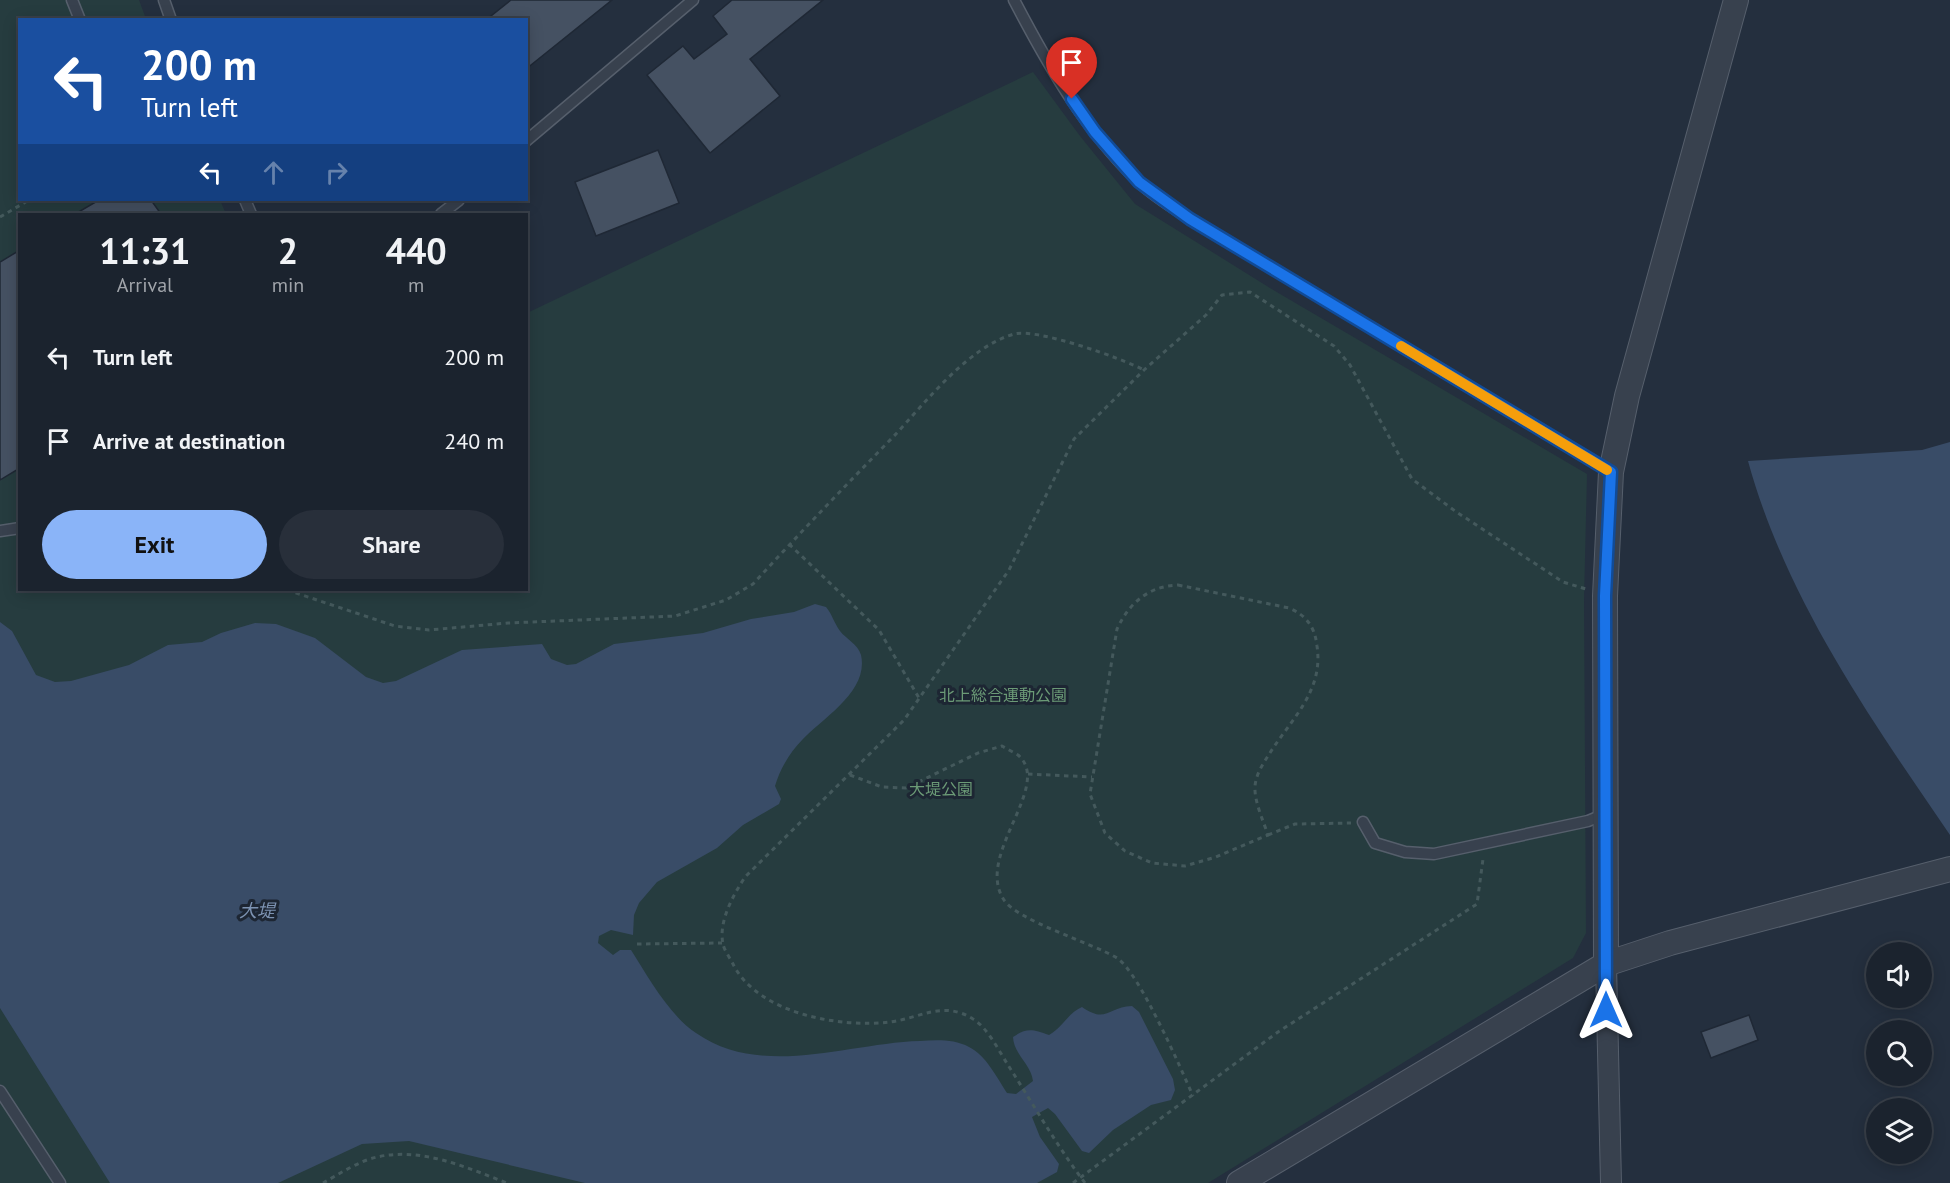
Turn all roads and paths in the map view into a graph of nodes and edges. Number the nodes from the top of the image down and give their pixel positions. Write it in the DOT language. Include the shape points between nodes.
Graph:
graph roads {
  1 [pos="72,0"];
  2 [pos="164,0"];
  3 [pos="693,0"];
  4 [pos="1014,0"];
  5 [pos="1736,0"];
  6 [pos="79,18"];
  7 [pos="170,18"];
  8 [pos="528,139"];
  9 [pos="27,201"];
  10 [pos="458,201"];
  11 [pos="442,213"];
  12 [pos="0,217"];
  13 [pos="1144,370"];
  14 [pos="1611,472"];
  15 [pos="18,528"];
  16 [pos="0,531"];
  17 [pos="789,544"];
  18 [pos="290,591"];
  19 [pos="1605,596"];
  20 [pos="920,698"];
  21 [pos="849,774"];
  22 [pos="1027,774"];
  23 [pos="1092,777"];
  24 [pos="1606,814"];
  25 [pos="1363,822"];
  26 [pos="1268,835"];
  27 [pos="1483,842"];
  28 [pos="1950,869"];
  29 [pos="722,943"];
  30 [pos="637,944"];
  31 [pos="1606,964"];
  32 [pos="0,1091"];
  33 [pos="1193,1096"];
  34 [pos="1082,1179"];
  35 [pos="60,1183"];
  36 [pos="323,1183"];
  37 [pos="507,1183"];
  38 [pos="1073,1183"];
  39 [pos="1085,1183"];
  40 [pos="1239,1183"];
  41 [pos="1611,1183"];
  1 -- 6 [label="lane"];
  2 -- 7 [label="lane"];
  3 -- 8 [label="lane"];
  4 -- 14 [label="lane" via="1050,67 1095,132 1139,182 1190,219"];
  5 -- 14 [label="street" via="1627,396"];
  9 -- 12 [label="path"];
  10 -- 11 [label="lane"];
  13 -- 17 [label="path" via="1124,360 1048,338 1016,333 992,343 949,378"];
  13 -- 19 [label="path" via="1206,315 1222,295 1250,292 1334,346 1350,365 1412,479 1563,582"];
  13 -- 20 [label="path" via="1074,439 1010,570"];
  14 -- 19 [label="street"];
  15 -- 16 [label="lane"];
  17 -- 18 [label="path" via="753,584 726,600 675,616 429,630 395,626"];
  17 -- 20 [label="path" via="879,630"];
  19 -- 24 [label="street"];
  20 -- 21 [label="path" via="904,720"];
  21 -- 22 [label="path" via="882,787 906,788 978,753 1002,746 1019,756"];
  21 -- 29 [label="path" via="745,877 731,899"];
  22 -- 23 [label="path"];
  22 -- 33 [label="path" via="1024,798 996,867 1005,901 1031,918 1119,959 1168,1039"];
  23 -- 26 [label="path" via="1090,794 1105,832 1125,851 1152,863 1185,866"];
  23 -- 26 [label="path" via="1117,629 1134,602 1164,586 1179,585 1289,608 1304,614 1316,634 1318,674 1307,702 1261,767 1255,786"];
  24 -- 27 [label="lane"];
  24 -- 31 [label="street"];
  25 -- 26 [label="path" via="1295,824"];
  25 -- 27 [label="lane" via="1375,843 1405,852 1434,854"];
  27 -- 33 [label="path" via="1477,904 1278,1032"];
  28 -- 31 [label="street"];
  29 -- 30 [label="path"];
  29 -- 34 [label="path" via="738,974 765,997 792,1011 854,1025 892,1022 944,1008 975,1020"];
  31 -- 40 [label="street"];
  31 -- 41 [label="street"];
  32 -- 35 [label="lane"];
  33 -- 34 [label="path"];
  34 -- 38 [label="path"];
  34 -- 39 [label="path"];
  36 -- 37 [label="path" via="375,1157 413,1153"];
}
